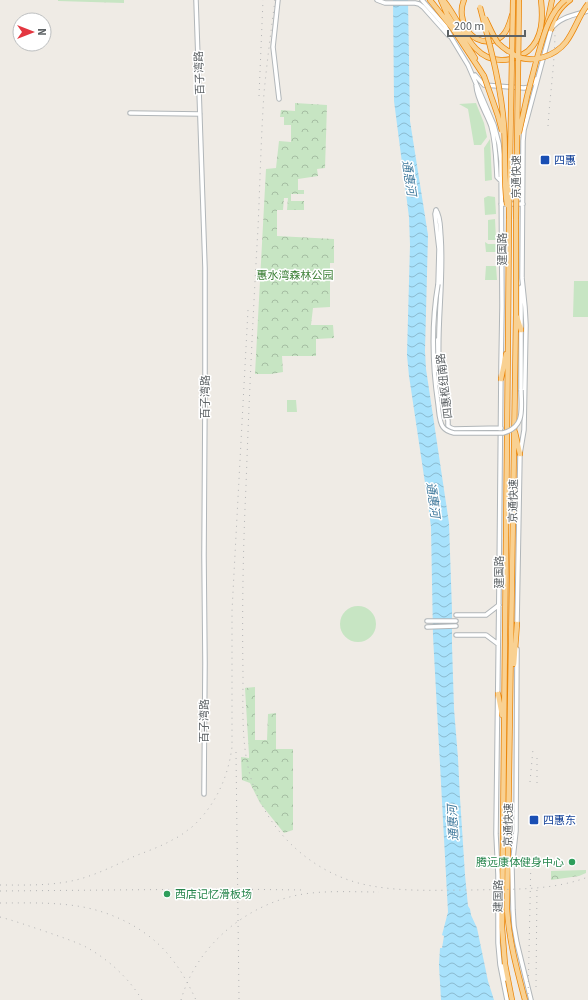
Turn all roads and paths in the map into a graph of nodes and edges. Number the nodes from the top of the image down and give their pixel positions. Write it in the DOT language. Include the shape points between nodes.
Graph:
graph roads {
  1 [pos="196,0"];
  2 [pos="278,0"];
  3 [pos="376,0"];
  4 [pos="422,0"];
  5 [pos="430,0"];
  6 [pos="442,0"];
  7 [pos="464,0"];
  8 [pos="478,0"];
  9 [pos="512,0"];
  10 [pos="518,0"];
  11 [pos="541,0"];
  12 [pos="552,0"];
  13 [pos="568,0"];
  14 [pos="588,4"];
  15 [pos="480,7"];
  16 [pos="588,11"];
  17 [pos="512,15"];
  18 [pos="463,27"];
  19 [pos="551,28"];
  20 [pos="545,32"];
  21 [pos="467,33"];
  22 [pos="454,38"];
  23 [pos="539,72"];
  24 [pos="472,73"];
  25 [pos="484,76"];
  26 [pos="476,82"];
  27 [pos="279,100"];
  28 [pos="130,113"];
  29 [pos="200,114"];
  30 [pos="517,142"];
  31 [pos="505,147"];
  32 [pos="501,181"];
  33 [pos="501,188"];
  34 [pos="523,188"];
  35 [pos="501,193"];
  36 [pos="523,193"];
  37 [pos="501,204"];
  38 [pos="522,204"];
  39 [pos="509,219"];
  40 [pos="522,278"];
  41 [pos="438,284"];
  42 [pos="516,314"];
  43 [pos="521,330"];
  44 [pos="508,340"];
  45 [pos="501,379"];
  46 [pos="514,424"];
  47 [pos="448,426"];
  48 [pos="501,428"];
  49 [pos="520,454"];
  50 [pos="499,605"];
  51 [pos="456,615"];
  52 [pos="456,621"];
  53 [pos="427,622"];
  54 [pos="517,624"];
  55 [pos="456,626"];
  56 [pos="427,627"];
  57 [pos="456,635"];
  58 [pos="498,644"];
  59 [pos="498,694"];
  60 [pos="511,697"];
  61 [pos="504,724"];
  62 [pos="204,794"];
  63 [pos="499,957"];
  64 [pos="508,985"];
  65 [pos="506,1000"];
  66 [pos="512,1000"];
  67 [pos="525,1000"];
  68 [pos="531,1000"];
  1 -- 29 [label="street, 百子湾路"];
  2 -- 27 [label="street" via="273,47"];
  3 -- 22 [label="street" via="419,4 448,35"];
  4 -- 22 [label="street"];
  5 -- 22 [label="highway" via="453,30"];
  6 -- 18 [label="highway"];
  6 -- 25 [label="highway" via="447,14"];
  7 -- 18 [label="highway" via="461,13"];
  8 -- 15 [label="highway"];
  9 -- 17 [label="highway, 京通快速, bridge"];
  10 -- 30 [label="highway, 京通快速, bridge"];
  11 -- 21 [label="highway" via="540,33 536,42 524,53 508,60 497,60 472,45"];
  12 -- 20 [label="highway, bridge"];
  13 -- 19 [label="highway" via="554,18"];
  13 -- 20 [label="highway, bridge" via="554,12"];
  14 -- 15 [label="highway, bridge" via="564,45 546,56 532,59 516,56 499,43"];
  15 -- 31 [label="highway, bridge" via="497,77"];
  16 -- 19 [label="street, bridge" via="562,19"];
  17 -- 21 [label="highway" via="506,31 498,39 482,41"];
  17 -- 39 [label="highway, 京通快速, bridge"];
  18 -- 21 [label="highway"];
  19 -- 23 [label="street"];
  20 -- 30 [label="highway, bridge"];
  22 -- 24 [label="street"];
  22 -- 25 [label="highway"];
  23 -- 24 [label="street" via="530,86 524,88 484,85"];
  23 -- 34 [label="street" via="524,130"];
  24 -- 26 [label="street"];
  25 -- 31 [label="highway, bridge" via="498,116"];
  26 -- 32 [label="street, 建国路" via="497,135"];
  26 -- 32 [label="street" via="478,98 491,128 497,177"];
  28 -- 29 [label="street"];
  29 -- 62 [label="street, 百子湾路" via="205,268"];
  30 -- 42 [label="highway, 京通快速, bridge"];
  31 -- 39 [label="highway, bridge" via="504,189"];
  32 -- 33 [label="street, 建国路"];
  33 -- 34 [label="street"];
  33 -- 35 [label="street, 建国路"];
  34 -- 36 [label="street, 建国路"];
  35 -- 36 [label="street"];
  35 -- 37 [label="street, 建国路"];
  36 -- 38 [label="street, 建国路"];
  37 -- 38 [label="street"];
  37 -- 45 [label="street, 建国路"];
  38 -- 40 [label="street, 建国路"];
  39 -- 44 [label="highway, 京通快速"];
  40 -- 43 [label="street"];
  40 -- 49 [label="street, 建国路" via="526,325 524,430"];
  41 -- 43 [label="street, bridge" via="434,312 433,356 439,415 441,424 449,432 497,433 515,428 520,417"];
  41 -- 47 [label="street, 四惠枢纽南路" via="437,367"];
  41 -- 47 [label="street, 四惠枢纽南路" via="436,210 442,256 440,365"];
  42 -- 43 [label="highway"];
  42 -- 46 [label="highway, 京通快速"];
  44 -- 45 [label="highway"];
  44 -- 61 [label="highway, 京通快速"];
  45 -- 48 [label="street, 建国路"];
  46 -- 49 [label="highway"];
  46 -- 60 [label="highway, 京通快速"];
  47 -- 48 [label="street"];
  48 -- 50 [label="street, 建国路"];
  49 -- 54 [label="street, 建国路"];
  50 -- 51 [label="street" via="486,614"];
  50 -- 58 [label="street, 建国路"];
  52 -- 53 [label="street"];
  54 -- 60 [label="highway"];
  54 -- 68 [label="street, 建国路" via="513,910 517,943"];
  55 -- 56 [label="street"];
  57 -- 58 [label="street" via="486,636"];
  58 -- 59 [label="street, 建国路"];
  59 -- 61 [label="highway"];
  59 -- 63 [label="street, 建国路" via="496,834"];
  60 -- 67 [label="highway, 京通快速" via="507,909 510,943"];
  61 -- 64 [label="highway, 京通快速" via="502,927"];
  63 -- 64 [label="street"];
  63 -- 65 [label="street, 建国路"];
  64 -- 66 [label="highway, 京通快速"];
}
